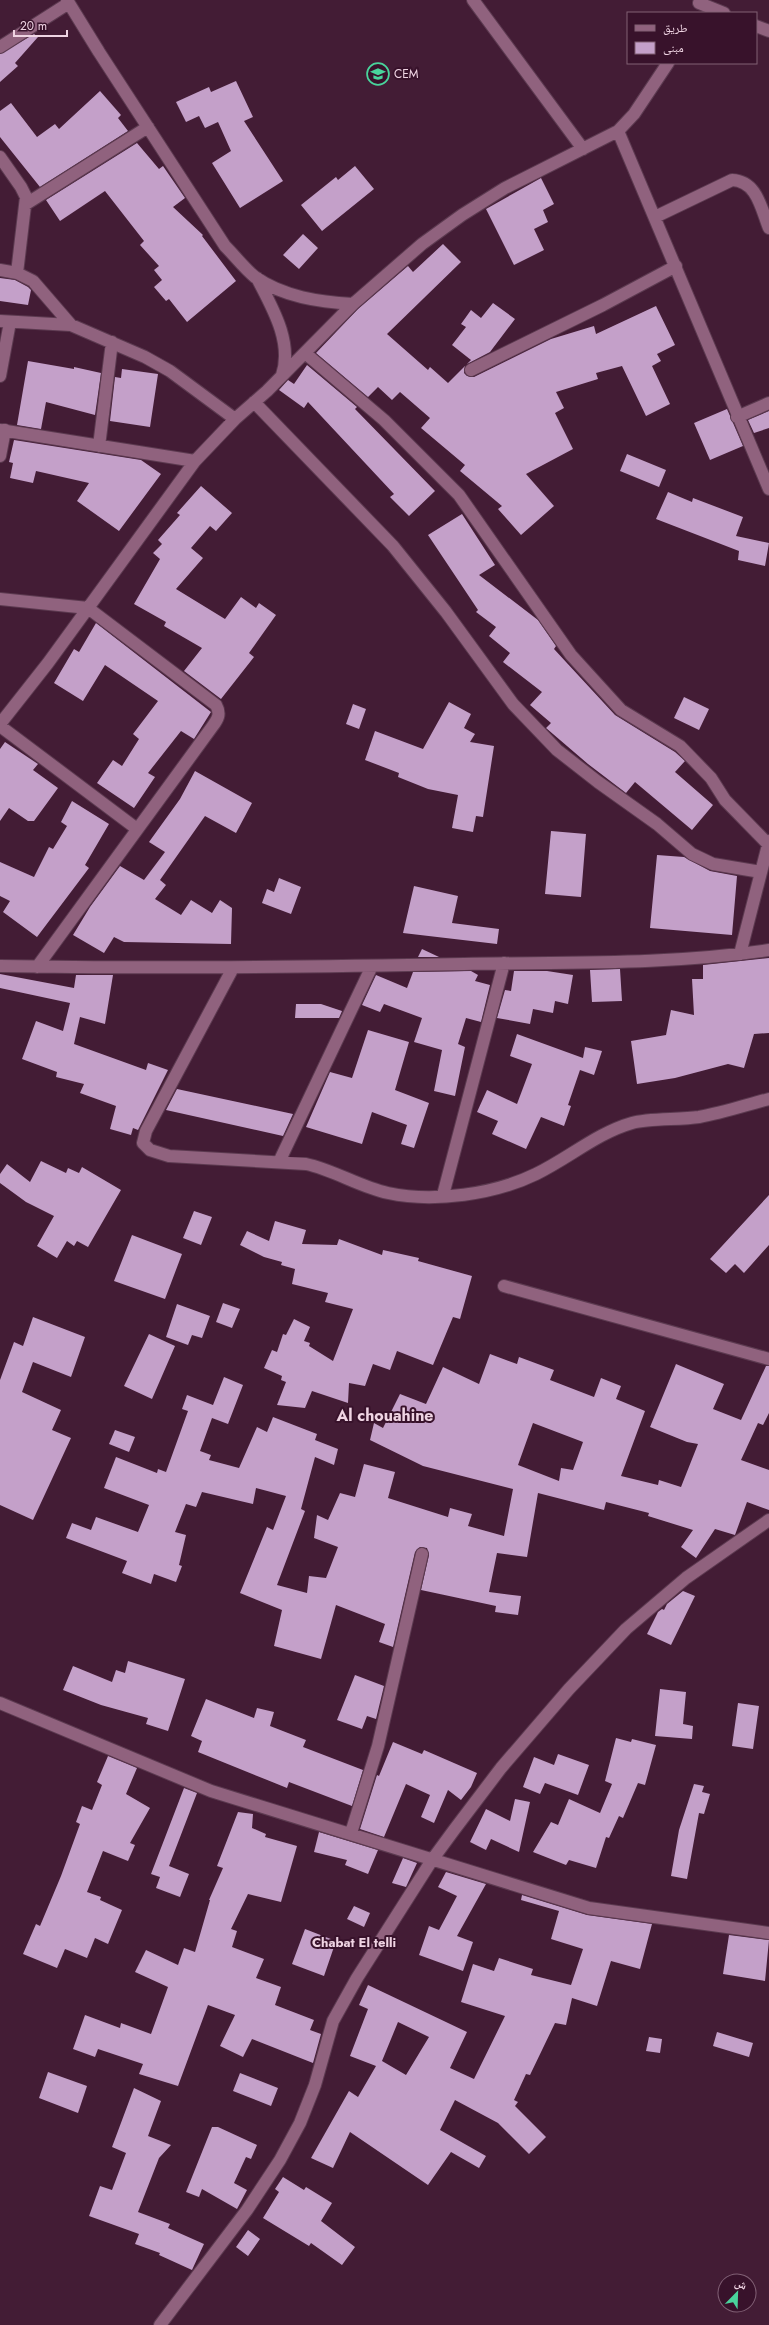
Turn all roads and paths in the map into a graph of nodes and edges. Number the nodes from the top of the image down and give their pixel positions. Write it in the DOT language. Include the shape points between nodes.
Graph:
graph roads {
  1 [pos="473,0"];
  2 [pos="68,2"];
  3 [pos="698,5"];
  4 [pos="721,12"];
  5 [pos="757,26"];
  6 [pos="769,31"];
  7 [pos="0,47"];
  8 [pos="667,64"];
  9 [pos="148,127"];
  10 [pos="618,131"];
  11 [pos="583,149"];
  12 [pos="0,158"];
  13 [pos="26,204"];
  14 [pos="655,217"];
  15 [pos="769,228"];
  16 [pos="676,266"];
  17 [pos="0,270"];
  18 [pos="17,273"];
  19 [pos="256,277"];
  20 [pos="353,304"];
  21 [pos="5,322"];
  22 [pos="71,326"];
  23 [pos="112,342"];
  24 [pos="305,353"];
  25 [pos="471,370"];
  26 [pos="0,376"];
  27 [pos="281,376"];
  28 [pos="254,402"];
  29 [pos="769,403"];
  30 [pos="737,417"];
  31 [pos="235,419"];
  32 [pos="3,430"];
  33 [pos="99,446"];
  34 [pos="0,456"];
  35 [pos="195,461"];
  36 [pos="769,489"];
  37 [pos="0,599"];
  38 [pos="88,608"];
  39 [pos="0,725"];
  40 [pos="137,829"];
  41 [pos="768,842"];
  42 [pos="764,865"];
  43 [pos="769,950"];
  44 [pos="740,954"];
  45 [pos="504,963"];
  46 [pos="0,966"];
  47 [pos="372,966"];
  48 [pos="37,967"];
  49 [pos="234,968"];
  50 [pos="769,1099"];
  51 [pos="279,1162"];
  52 [pos="443,1195"];
  53 [pos="504,1286"];
  54 [pos="769,1359"];
  55 [pos="769,1520"];
  56 [pos="422,1554"];
  57 [pos="0,1703"];
  58 [pos="351,1833"];
  59 [pos="432,1860"];
  60 [pos="769,1934"];
  61 [pos="160,2325"];
  1 -- 11 [label="street"];
  2 -- 7 [label="street"];
  2 -- 9 [label="street"];
  3 -- 4 [label="street"];
  5 -- 6 [label="street"];
  8 -- 10 [label="street" via="634,114"];
  9 -- 13 [label="street"];
  9 -- 19 [label="street" via="225,246"];
  10 -- 11 [label="street"];
  10 -- 14 [label="street"];
  11 -- 20 [label="street" via="505,188 462,215 387,272"];
  12 -- 13 [label="street" via="21,187"];
  13 -- 18 [label="street"];
  14 -- 15 [label="street" via="732,180 742,180 755,192"];
  14 -- 16 [label="street"];
  16 -- 25 [label="street"];
  16 -- 30 [label="street"];
  17 -- 18 [label="street"];
  18 -- 22 [label="street" via="33,281"];
  19 -- 20 [label="street" via="290,294"];
  19 -- 27 [label="street" via="276,317 286,349"];
  20 -- 24 [label="street"];
  21 -- 22 [label="street"];
  21 -- 26 [label="street"];
  22 -- 23 [label="street"];
  23 -- 31 [label="street" via="170,370"];
  23 -- 33 [label="street"];
  24 -- 27 [label="street"];
  24 -- 41 [label="street" via="384,420 459,495 571,655 621,710 680,746 711,778 725,800"];
  27 -- 28 [label="street"];
  28 -- 31 [label="street"];
  28 -- 42 [label="street" via="393,546 446,612 513,704 557,750 657,824 692,854 713,864"];
  29 -- 30 [label="street"];
  30 -- 36 [label="street"];
  31 -- 35 [label="street"];
  32 -- 33 [label="street"];
  32 -- 34 [label="street"];
  33 -- 35 [label="street"];
  35 -- 38 [label="street"];
  37 -- 38 [label="street"];
  38 -- 39 [label="street"];
  38 -- 40 [label="street" via="216,705 219,710 219,717"];
  39 -- 40 [label="street"];
  40 -- 48 [label="street"];
  41 -- 42 [label="street"];
  42 -- 44 [label="street"];
  43 -- 44 [label="street"];
  44 -- 45 [label="street" via="634,961"];
  45 -- 47 [label="street"];
  45 -- 52 [label="street"];
  46 -- 48 [label="street"];
  47 -- 49 [label="street"];
  47 -- 51 [label="street"];
  48 -- 49 [label="street"];
  49 -- 51 [label="street" via="146,1131 143,1143 150,1150 169,1156"];
  50 -- 52 [label="street" via="700,1117 633,1123 593,1139 534,1175 492,1191"];
  51 -- 52 [label="street" via="322,1167 388,1193 423,1197"];
  53 -- 54 [label="street"];
  55 -- 59 [label="street" via="686,1578 626,1629 569,1689 501,1768"];
  56 -- 58 [label="street" via="378,1746"];
  57 -- 58 [label="street" via="211,1791"];
  58 -- 59 [label="street"];
  59 -- 60 [label="street" via="589,1908"];
  59 -- 61 [label="street" via="357,1978 333,2021 316,2085 300,2123 280,2160 247,2210"];
}
